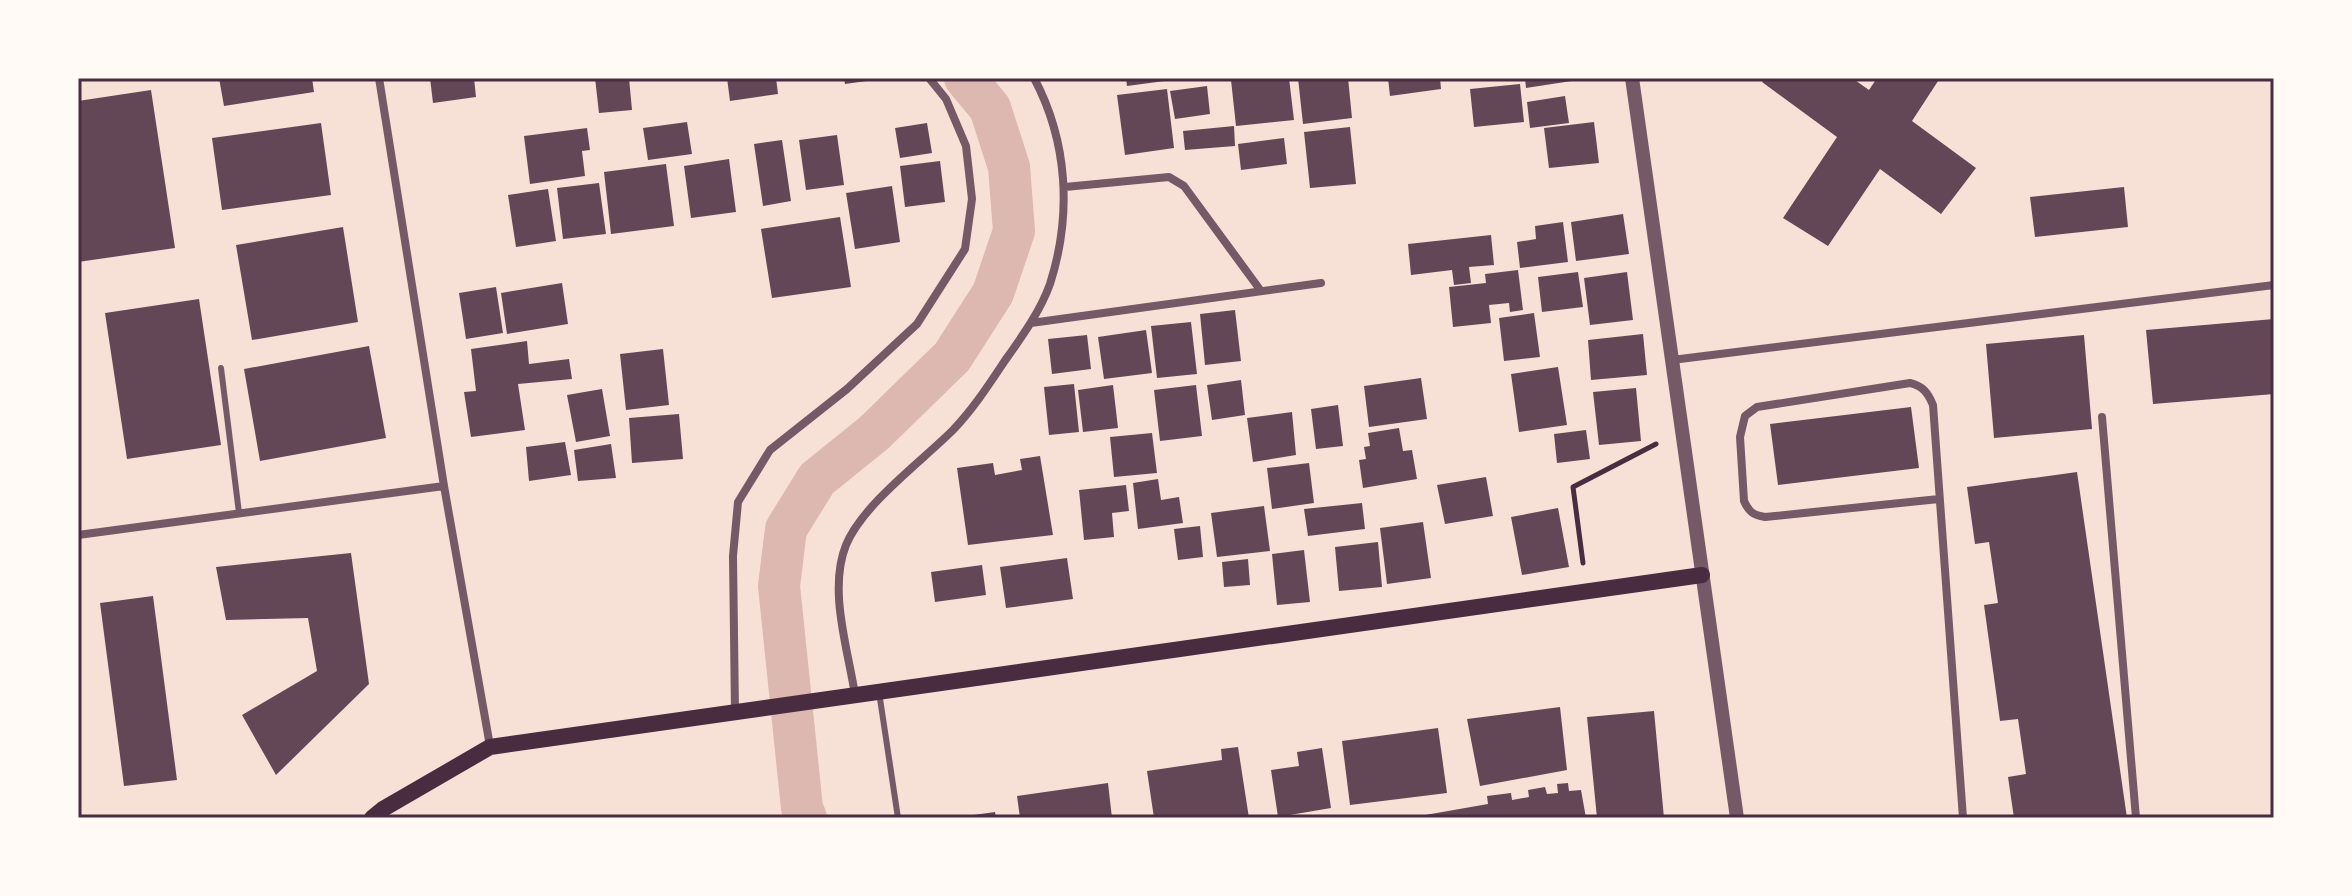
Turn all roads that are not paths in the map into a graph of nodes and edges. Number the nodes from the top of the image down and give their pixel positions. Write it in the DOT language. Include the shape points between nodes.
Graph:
graph roads {
  1 [pos="379,78"];
  2 [pos="929,78"];
  3 [pos="1034,78"];
  4 [pos="1632,78"];
  5 [pos="1065,187"];
  6 [pos="1321,283"];
  7 [pos="2274,285"];
  8 [pos="1261,291"];
  9 [pos="1031,323"];
  10 [pos="1672,360"];
  11 [pos="221,368"];
  12 [pos="2102,417"];
  13 [pos="444,486"];
  14 [pos="1939,499"];
  15 [pos="239,513"];
  16 [pos="78,535"];
  17 [pos="1702,575"];
  18 [pos="879,692"];
  19 [pos="847,696"];
  20 [pos="735,712"];
  21 [pos="490,747"];
  22 [pos="372,818"];
  23 [pos="898,818"];
  24 [pos="1737,818"];
  25 [pos="1963,818"];
  26 [pos="2136,818"];
  1 -- 13 [label="street"];
  2 -- 20 [label="street" via="946,99 966,146 972,199 965,249 917,324 770,450 738,502 733,556"];
  3 -- 5 [label="street" via="1057,134"];
  4 -- 10 [label="street"];
  5 -- 8 [label="street" via="1169,177 1184,186"];
  5 -- 9 [label="street" via="1060,242 1049,286"];
  6 -- 8 [label="street"];
  7 -- 10 [label="street"];
  8 -- 9 [label="street"];
  9 -- 19 [label="street" via="978,402 864,517 846,545 839,579"];
  10 -- 17 [label="street"];
  11 -- 15 [label="lane"];
  12 -- 26 [label="street"];
  13 -- 15 [label="street"];
  13 -- 21 [label="street"];
  14 -- 14 [label="street" via="1756,516 1744,501 1740,437 1745,416 1757,407 1919,385 1933,405"];
  14 -- 25 [label="street"];
  15 -- 16 [label="street"];
  17 -- 18 [label="main road"];
  17 -- 24 [label="street"];
  18 -- 19 [label="main road"];
  18 -- 23 [label="lane"];
  19 -- 20 [label="main road"];
  20 -- 21 [label="main road"];
  21 -- 22 [label="main road"];
}
